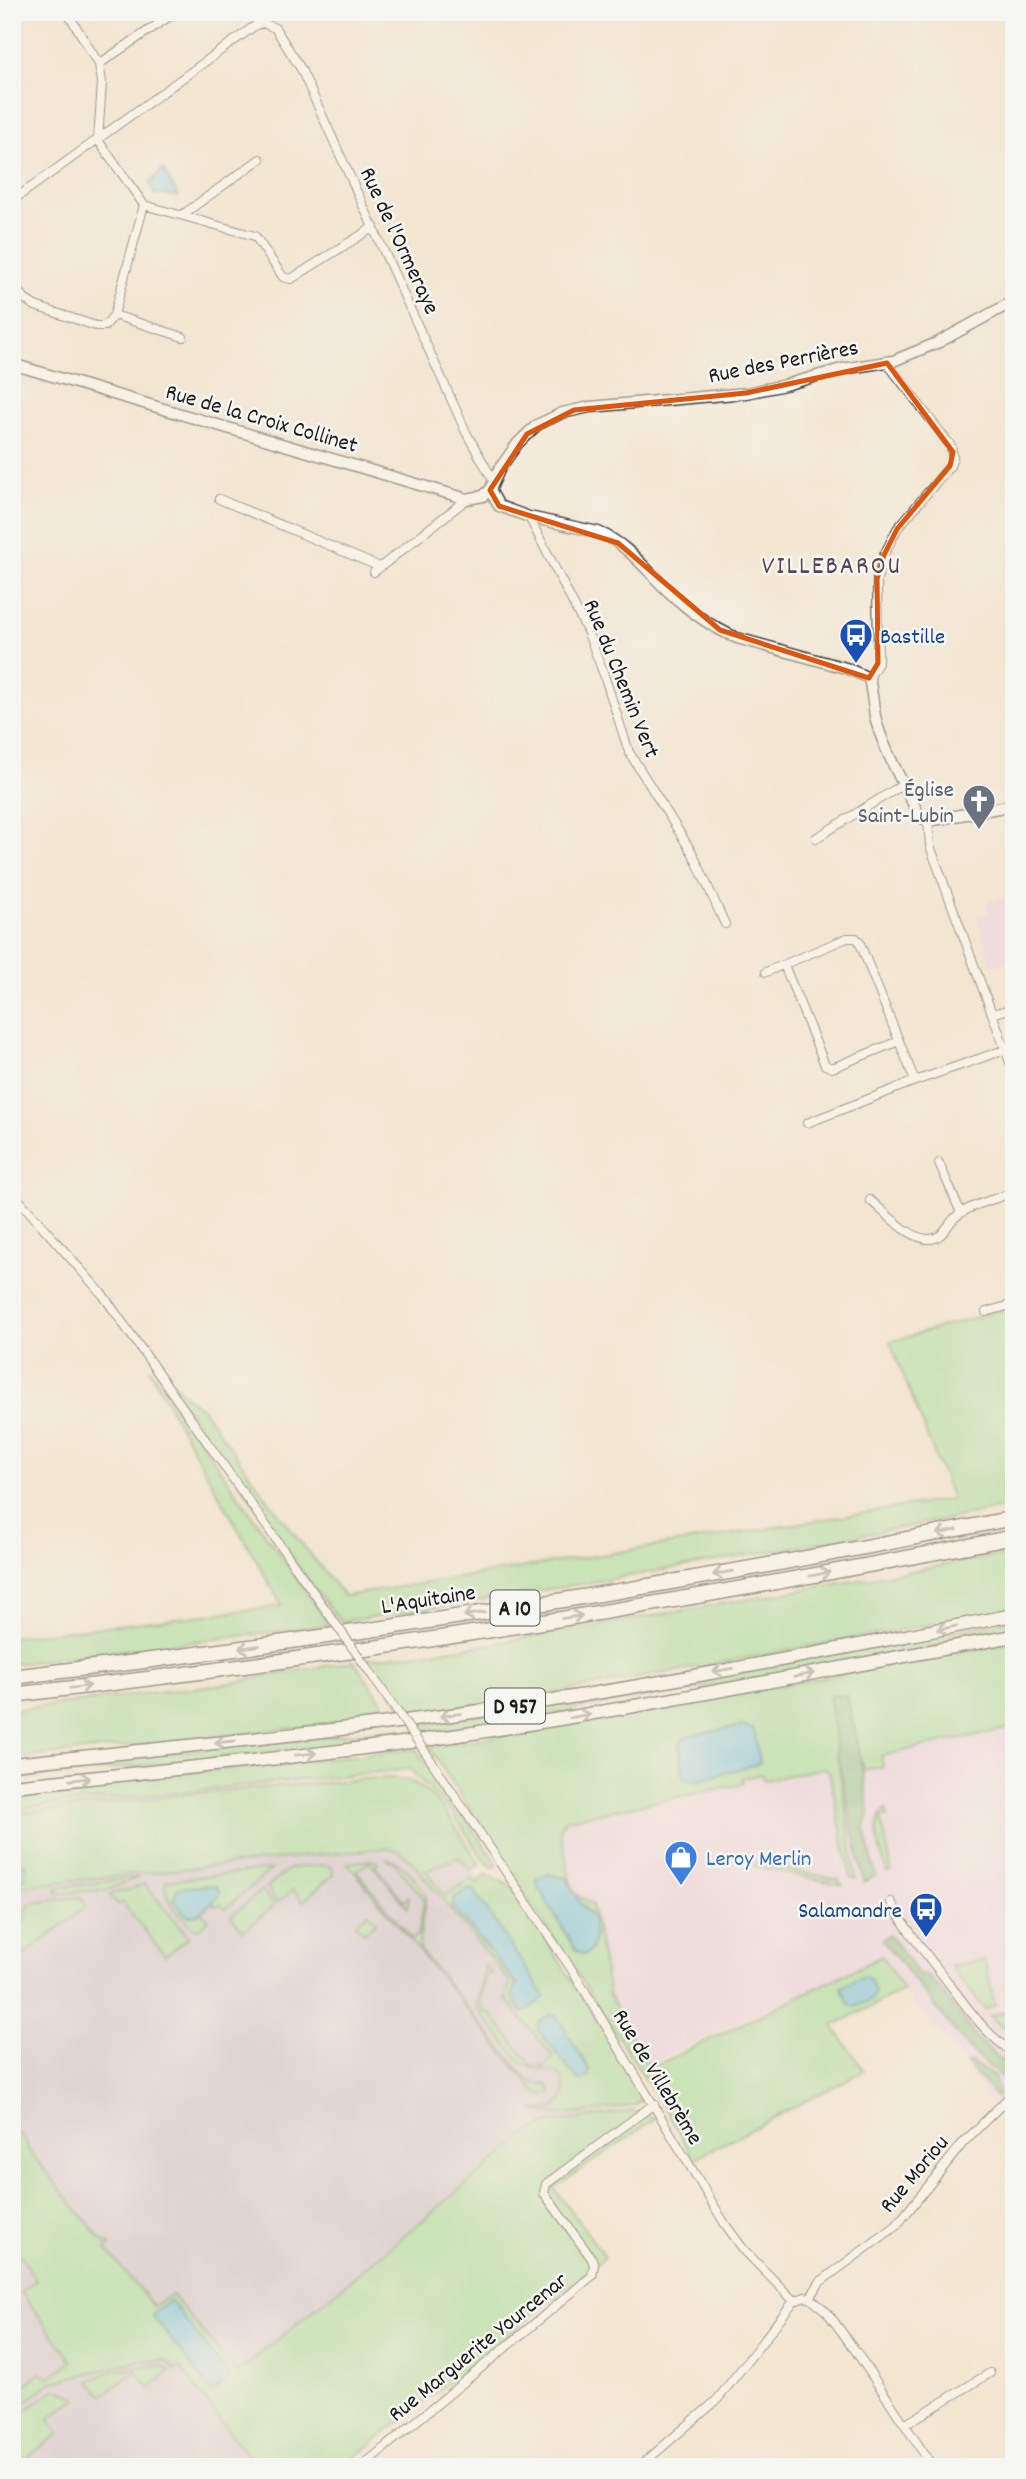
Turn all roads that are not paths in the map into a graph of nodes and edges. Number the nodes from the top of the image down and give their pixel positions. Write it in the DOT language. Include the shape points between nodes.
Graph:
graph roads {
  1 [pos="66,12"];
  2 [pos="176,12"];
  3 [pos="99,64"];
  4 [pos="98,140"];
  5 [pos="260,159"];
  6 [pos="12,201"];
  7 [pos="145,205"];
  8 [pos="182,215"];
  9 [pos="374,227"];
  10 [pos="12,281"];
  11 [pos="1014,301"];
  12 [pos="114,315"];
  13 [pos="183,337"];
  14 [pos="12,363"];
  15 [pos="887,363"];
  16 [pos="491,485"];
  17 [pos="219,499"];
  18 [pos="467,499"];
  19 [pos="529,517"];
  20 [pos="869,678"];
  21 [pos="904,784"];
  22 [pos="1014,805"];
  23 [pos="928,821"];
  24 [pos="816,838"];
  25 [pos="725,924"];
  26 [pos="785,965"];
  27 [pos="766,972"];
  28 [pos="1014,1008"];
  29 [pos="992,1014"];
  30 [pos="899,1041"];
  31 [pos="1004,1050"];
  32 [pos="1014,1073"];
  33 [pos="915,1080"];
  34 [pos="807,1123"];
  35 [pos="939,1163"];
  36 [pos="12,1192"];
  37 [pos="1014,1192"];
  38 [pos="870,1200"];
  39 [pos="961,1213"];
  40 [pos="1014,1304"];
  41 [pos="986,1312"];
  42 [pos="1014,1518"];
  43 [pos="1014,1537"];
  44 [pos="1014,1615"];
  45 [pos="1014,1636"];
  46 [pos="12,1677"];
  47 [pos="12,1695"];
  48 [pos="12,1764"];
  49 [pos="12,1786"];
  50 [pos="891,1902"];
  51 [pos="1014,2053"];
  52 [pos="1012,2095"];
  53 [pos="654,2104"];
  54 [pos="810,2298"];
  55 [pos="794,2301"];
  56 [pos="990,2373"];
  57 [pos="906,2424"];
  58 [pos="361,2467"];
  59 [pos="639,2467"];
  60 [pos="933,2467"];
  1 -- 3 [label="street"];
  2 -- 3 [label="street"];
  3 -- 4 [label="street"];
  4 -- 6 [label="street"];
  4 -- 7 [label="street"];
  4 -- 9 [label="street, Rue de l'Ormeraye" via="256,25 266,23 275,28 301,69"];
  5 -- 8 [label="street"];
  7 -- 8 [label="street"];
  7 -- 12 [label="street"];
  8 -- 9 [label="street" via="255,236 283,277 291,279"];
  9 -- 16 [label="street, Rue de l'Ormeraye"];
  10 -- 12 [label="street" via="35,306 102,327"];
  11 -- 15 [label="street, Rue des Perrières" via="918,353"];
  12 -- 13 [label="street"];
  14 -- 18 [label="street, Rue de la Croix Collinet"];
  15 -- 16 [label="street, Rue des Perrières" via="746,393 562,413 537,425 518,443"];
  15 -- 20 [label="street" via="951,446 953,458 897,529 884,555 877,579 879,657"];
  16 -- 18 [label="street" via="482,496"];
  16 -- 19 [label="street" via="499,506"];
  17 -- 18 [label="street" via="377,569"];
  19 -- 20 [label="street" via="609,536 670,593 720,630"];
  19 -- 25 [label="street, Rue du Chemin Vert" via="588,633 629,752 694,854"];
  20 -- 21 [label="street" via="875,715"];
  21 -- 23 [label="street" via="919,817"];
  21 -- 24 [label="street"];
  22 -- 23 [label="street"];
  23 -- 29 [label="street" via="930,846"];
  26 -- 27 [label="street"];
  26 -- 30 [label="street" via="825,1065 832,1068"];
  26 -- 30 [label="street" via="856,938"];
  28 -- 29 [label="street"];
  29 -- 31 [label="street"];
  30 -- 33 [label="street"];
  31 -- 32 [label="street"];
  31 -- 33 [label="street"];
  33 -- 34 [label="street"];
  35 -- 39 [label="street"];
  36 -- 53 [label="street, Rue de Villebrème, bridge" via="103,1295 369,1671 568,1963"];
  37 -- 39 [label="street"];
  38 -- 39 [label="street" via="924,1240 941,1235"];
  40 -- 41 [label="street"];
  42 -- 46 [label="highway, L'Aquitaine / A 10, one-way" via="504,1609"];
  47 -- 43 [label="highway, L'Aquitaine / A 10, one-way" via="507,1628"];
  44 -- 48 [label="main road, D 957, one-way" via="509,1707"];
  49 -- 45 [label="main road, D 957, one-way" via="509,1728"];
  50 -- 51 [label="street" via="979,2022"];
  52 -- 54 [label="street, Rue Moriou" via="963,2143 896,2226 820,2281"];
  53 -- 55 [label="street, Rue de Villebrème" via="738,2242"];
  53 -- 58 [label="street, Rue Marguerite Yourcenar" via="544,2188 592,2259 592,2276"];
  54 -- 55 [label="street"];
  54 -- 57 [label="street" via="827,2312"];
  55 -- 59 [label="street" via="716,2400"];
  56 -- 57 [label="street"];
  57 -- 60 [label="street"];
}
